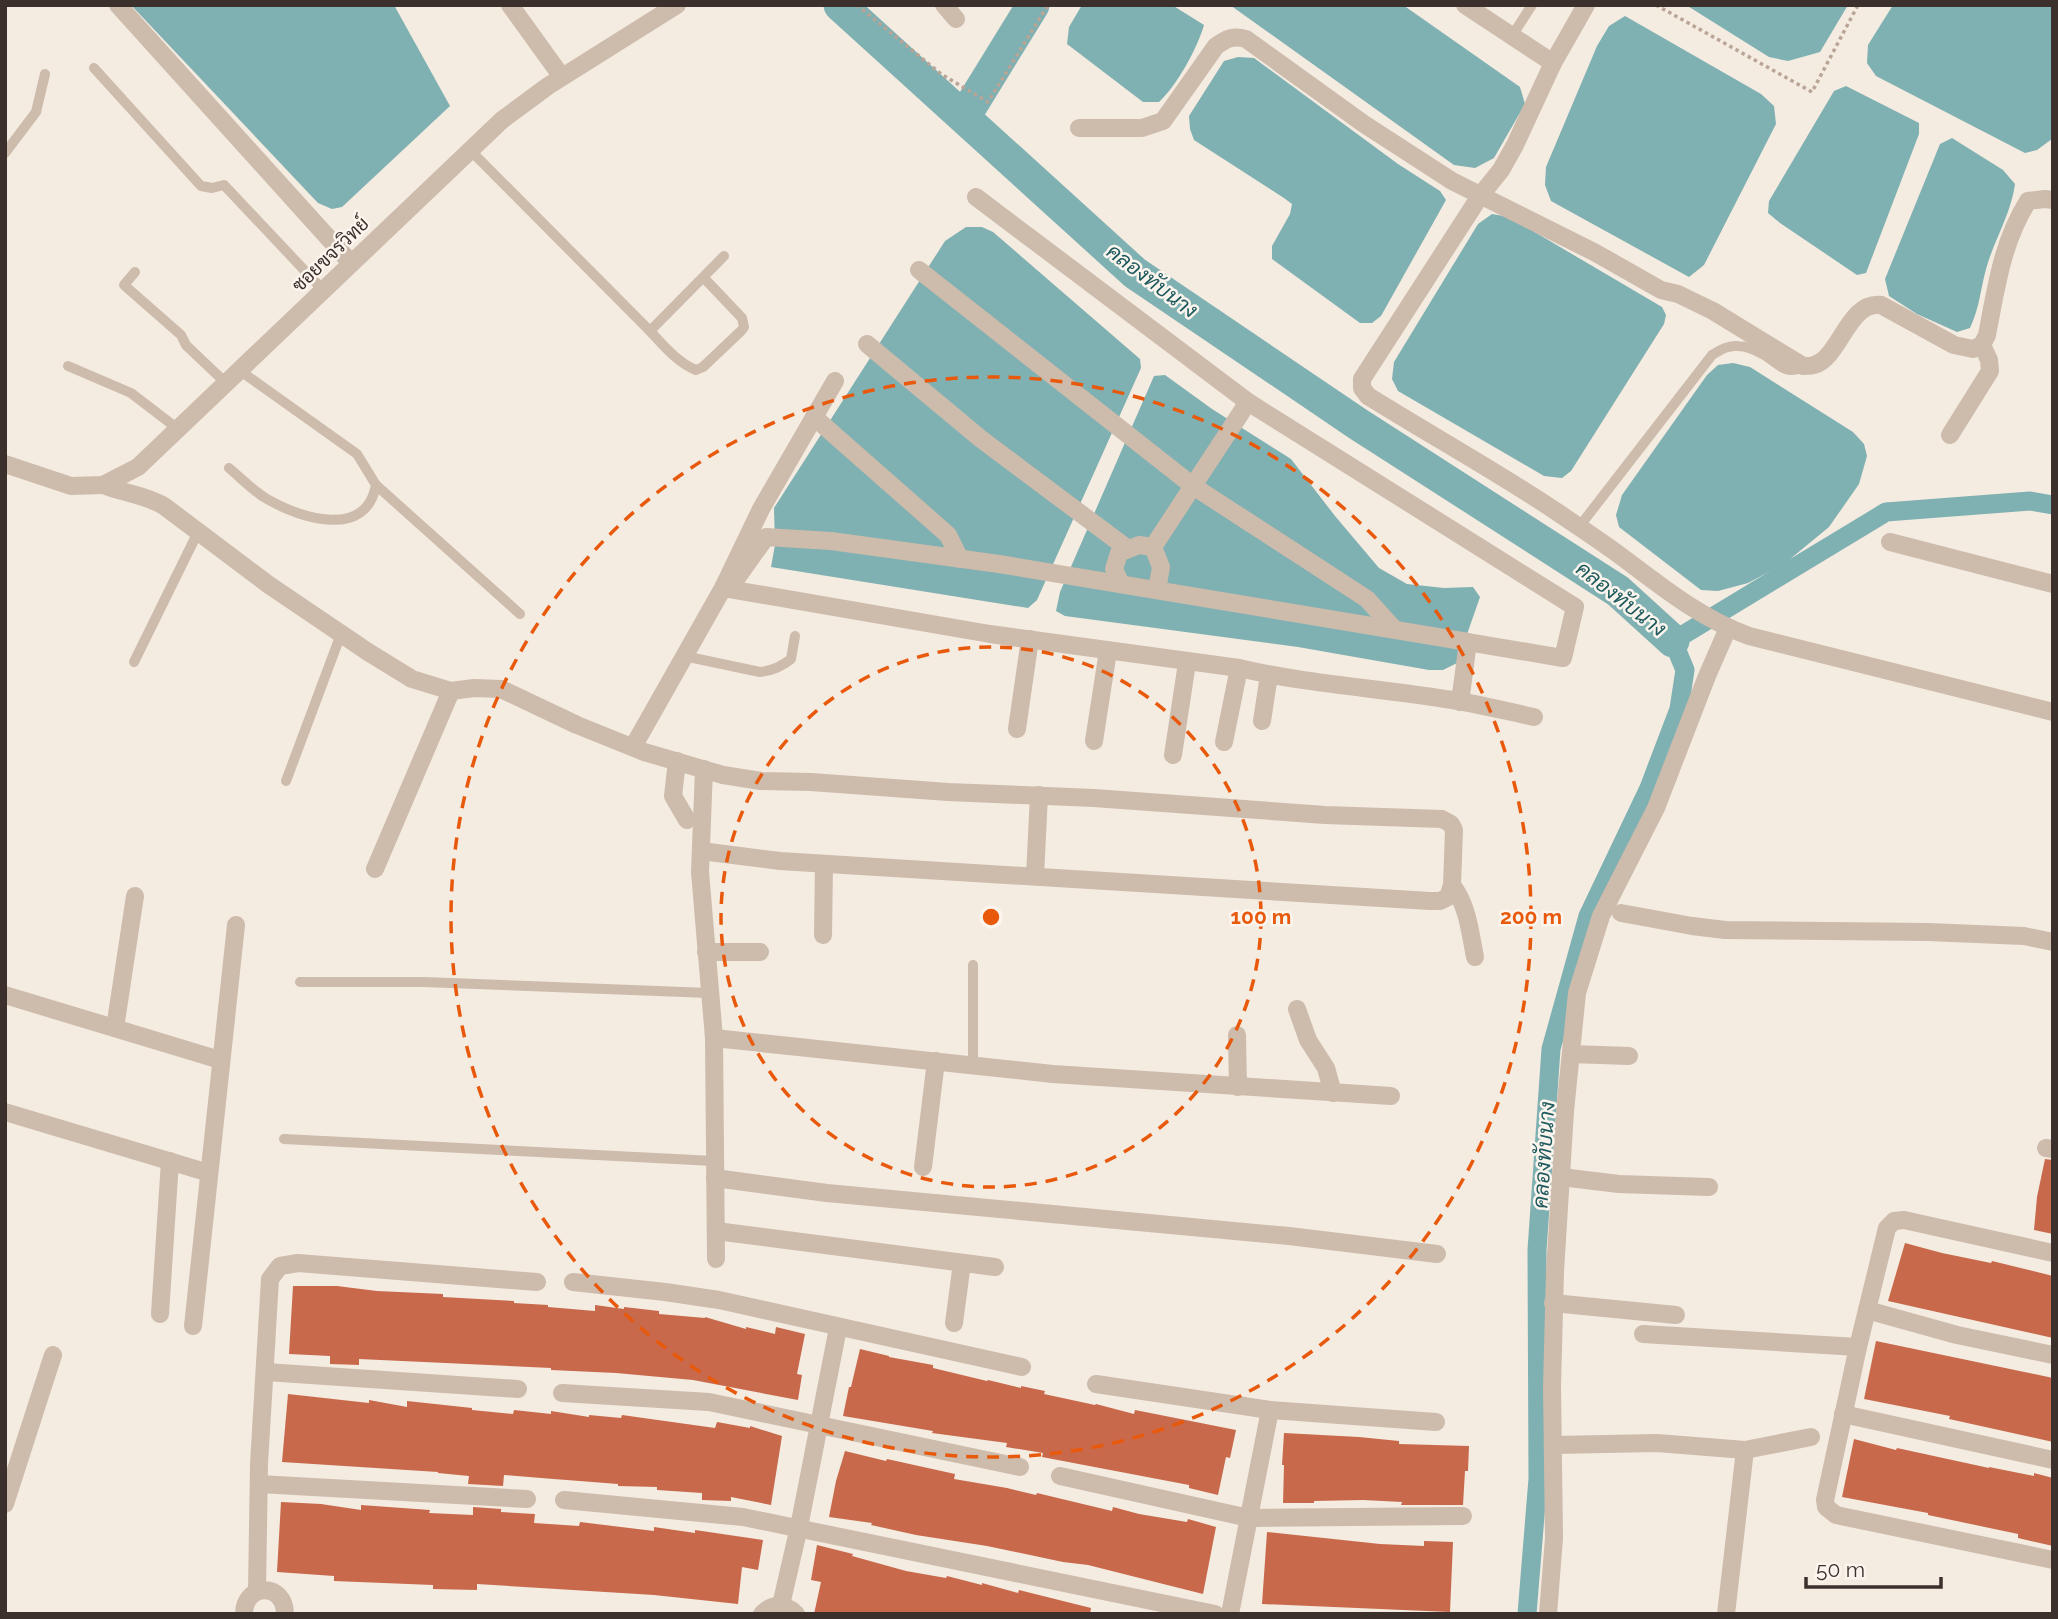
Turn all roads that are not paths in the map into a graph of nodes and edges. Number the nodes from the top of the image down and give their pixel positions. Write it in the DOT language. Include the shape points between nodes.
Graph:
graph roads {
  1 [pos="118,5"];
  2 [pos="510,5"];
  3 [pos="677,5"];
  4 [pos="1465,5"];
  5 [pos="1532,5"];
  6 [pos="1586,5"];
  7 [pos="1512,36"];
  8 [pos="1552,63"];
  9 [pos="94,68"];
  10 [pos="45,74"];
  11 [pos="562,77"];
  12 [pos="1079,128"];
  13 [pos="470,150"];
  14 [pos="5,153"];
  15 [pos="1480,195"];
  16 [pos="976,197"];
  17 [pos="2053,200"];
  18 [pos="724,256"];
  19 [pos="351,263"];
  20 [pos="919,270"];
  21 [pos="135,272"];
  22 [pos="704,278"];
  23 [pos="323,290"];
  24 [pos="650,331"];
  25 [pos="867,344"];
  26 [pos="1982,345"];
  27 [pos="68,366"];
  28 [pos="1803,366"];
  29 [pos="239,370"];
  30 [pos="835,381"];
  31 [pos="226,383"];
  32 [pos="1248,402"];
  33 [pos="814,417"];
  34 [pos="178,429"];
  35 [pos="1950,435"];
  36 [pos="5,464"];
  37 [pos="229,468"];
  38 [pos="103,485"];
  39 [pos="376,485"];
  40 [pos="1193,486"];
  41 [pos="1579,527"];
  42 [pos="198,532"];
  43 [pos="1891,542"];
  44 [pos="1153,547"];
  45 [pos="1128,549"];
  46 [pos="960,559"];
  47 [pos="1121,584"];
  48 [pos="2053,584"];
  49 [pos="726,588"];
  50 [pos="1157,590"];
  51 [pos="520,614"];
  52 [pos="1728,628"];
  53 [pos="1395,630"];
  54 [pos="341,634"];
  55 [pos="795,636"];
  56 [pos="1030,639"];
  57 [pos="1468,642"];
  58 [pos="1108,651"];
  59 [pos="684,656"];
  60 [pos="134,662"];
  61 [pos="1186,663"];
  62 [pos="1239,668"];
  63 [pos="1269,675"];
  64 [pos="451,691"];
  65 [pos="1460,702"];
  66 [pos="2053,712"];
  67 [pos="1534,717"];
  68 [pos="1262,721"];
  69 [pos="1017,729"];
  70 [pos="1094,741"];
  71 [pos="1224,742"];
  72 [pos="633,747"];
  73 [pos="1172,755"];
  74 [pos="677,761"];
  75 [pos="704,769"];
  76 [pos="286,781"];
  77 [pos="1038,796"];
  78 [pos="687,820"];
  79 [pos="701,851"];
  80 [pos="824,864"];
  81 [pos="375,869"];
  82 [pos="1035,876"];
  83 [pos="1452,885"];
  84 [pos="135,896"];
  85 [pos="1621,913"];
  86 [pos="236,925"];
  87 [pos="823,935"];
  88 [pos="2053,942"];
  89 [pos="706,952"];
  90 [pos="760,952"];
  91 [pos="1475,957"];
  92 [pos="973,965"];
  93 [pos="300,982"];
  94 [pos="709,993"];
  95 [pos="5,995"];
  96 [pos="1297,1009"];
  97 [pos="116,1028"];
  98 [pos="1237,1035"];
  99 [pos="714,1038"];
  100 [pos="1571,1054"];
  101 [pos="1629,1056"];
  102 [pos="220,1060"];
  103 [pos="936,1061"];
  104 [pos="973,1066"];
  105 [pos="1238,1087"];
  106 [pos="1333,1093"];
  107 [pos="1391,1096"];
  108 [pos="5,1112"];
  109 [pos="285,1139"];
  110 [pos="170,1161"];
  111 [pos="923,1167"];
  112 [pos="714,1170"];
  113 [pos="209,1173"];
  114 [pos="1561,1177"];
  115 [pos="1709,1187"];
  116 [pos="716,1231"];
  117 [pos="2053,1253"];
  118 [pos="1437,1254"];
  119 [pos="716,1259"];
  120 [pos="962,1263"];
  121 [pos="995,1267"];
  122 [pos="537,1282"];
  123 [pos="573,1282"];
  124 [pos="1553,1303"];
  125 [pos="1867,1310"];
  126 [pos="160,1314"];
  127 [pos="1676,1315"];
  128 [pos="954,1322"];
  129 [pos="193,1326"];
  130 [pos="838,1328"];
  131 [pos="1643,1334"];
  132 [pos="1858,1347"];
  133 [pos="53,1355"];
  134 [pos="2053,1355"];
  135 [pos="1022,1367"];
  136 [pos="265,1372"];
  137 [pos="1096,1384"];
  138 [pos="518,1389"];
  139 [pos="562,1393"];
  140 [pos="1270,1410"];
  141 [pos="1843,1414"];
  142 [pos="1436,1422"];
  143 [pos="819,1426"];
  144 [pos="1811,1437"];
  145 [pos="1553,1445"];
  146 [pos="1745,1450"];
  147 [pos="12,1453"];
  148 [pos="2053,1460"];
  149 [pos="1020,1467"];
  150 [pos="1060,1476"];
  151 [pos="259,1484"];
  152 [pos="527,1499"];
  153 [pos="564,1500"];
  154 [pos="5,1504"];
  155 [pos="1463,1516"];
  156 [pos="1249,1518"];
  157 [pos="799,1527"];
  158 [pos="2053,1560"];
  159 [pos="257,1591"];
  160 [pos="789,1609"];
  161 [pos="1732,1612"];
  162 [pos="244,1614"];
  163 [pos="285,1614"];
  164 [pos="762,1614"];
  165 [pos="1215,1614"];
  166 [pos="1230,1614"];
  167 [pos="1548,1614"];
  1 -- 19 [label="street"];
  2 -- 11 [label="street"];
  3 -- 11 [label="street, ซอยขจรวิทย์"];
  4 -- 7 [label="street"];
  5 -- 7 [label="lane"];
  6 -- 8 [label="street"];
  7 -- 8 [label="street"];
  8 -- 15 [label="street" via="1515,145"];
  9 -- 23 [label="lane" via="201,186 224,185"];
  10 -- 14 [label="lane" via="36,113"];
  11 -- 13 [label="street, ซอยขจรวิทย์" via="502,120"];
  12 -- 15 [label="street" via="1142,128 1163,121 1216,46 1237,36 1364,124"];
  13 -- 19 [label="street, ซอยขจรวิทย์"];
  13 -- 24 [label="lane"];
  15 -- 28 [label="street" via="1661,290 1713,311"];
  15 -- 41 [label="street" via="1362,379 1362,388 1368,396"];
  16 -- 32 [label="street"];
  17 -- 26 [label="street" via="2028,201 2015,222"];
  18 -- 22 [label="lane"];
  19 -- 23 [label="street, ซอยขจรวิทย์"];
  20 -- 40 [label="street"];
  21 -- 31 [label="lane" via="124,285"];
  22 -- 24 [label="lane"];
  22 -- 24 [label="lane" via="742,318 741,331 696,370"];
  23 -- 29 [label="street, ซอยขจรวิทย์"];
  25 -- 45 [label="street" via="981,439"];
  26 -- 28 [label="street" via="1972,349 1954,345 1873,304 1855,317 1822,361"];
  26 -- 35 [label="street" via="1990,371"];
  27 -- 34 [label="lane" via="131,393"];
  28 -- 41 [label="lane" via="1797,370 1779,367 1765,355 1738,345 1712,355"];
  29 -- 31 [label="street, ซอยขจรวิทย์"];
  29 -- 39 [label="lane" via="357,454"];
  30 -- 33 [label="street"];
  31 -- 34 [label="street, ซอยขจรวิทย์"];
  32 -- 40 [label="street"];
  32 -- 57 [label="street" via="1576,607 1563,658"];
  33 -- 46 [label="street" via="948,535"];
  33 -- 49 [label="street" via="761,509"];
  34 -- 38 [label="street, ซอยขจรวิทย์" via="138,467"];
  36 -- 38 [label="street, ซอยขจรวิทย์" via="71,486"];
  37 -- 39 [label="lane" via="265,498 314,519 357,516 374,496"];
  38 -- 42 [label="street" via="154,500"];
  39 -- 51 [label="lane"];
  40 -- 44 [label="street"];
  40 -- 53 [label="street" via="1367,599"];
  41 -- 52 [label="street" via="1685,604"];
  42 -- 54 [label="street"];
  42 -- 60 [label="lane"];
  43 -- 48 [label="street"];
  44 -- 45 [label="street"];
  44 -- 50 [label="street" via="1161,567"];
  45 -- 47 [label="street" via="1119,553 1114,569"];
  46 -- 47 [label="street"];
  46 -- 49 [label="street" via="766,537"];
  47 -- 50 [label="street"];
  49 -- 56 [label="street"];
  49 -- 59 [label="street"];
  50 -- 53 [label="street"];
  52 -- 66 [label="street"];
  52 -- 100 [label="street" via="1656,808 1601,916 1577,993"];
  53 -- 57 [label="street"];
  54 -- 64 [label="street" via="412,679"];
  54 -- 76 [label="lane"];
  55 -- 59 [label="lane" via="791,659 770,671"];
  56 -- 58 [label="street"];
  56 -- 69 [label="street"];
  57 -- 65 [label="street"];
  58 -- 61 [label="street"];
  58 -- 70 [label="street"];
  59 -- 72 [label="street"];
  61 -- 62 [label="street"];
  61 -- 73 [label="street"];
  62 -- 63 [label="street"];
  62 -- 71 [label="street"];
  63 -- 65 [label="street"];
  63 -- 68 [label="street"];
  64 -- 72 [label="street" via="501,690"];
  64 -- 81 [label="street"];
  65 -- 67 [label="street"];
  72 -- 74 [label="street"];
  74 -- 75 [label="street"];
  74 -- 78 [label="street" via="673,796"];
  75 -- 77 [label="street" via="761,781"];
  75 -- 79 [label="street"];
  77 -- 82 [label="street"];
  77 -- 83 [label="street" via="1442,819 1454,830"];
  79 -- 80 [label="street"];
  79 -- 89 [label="street"];
  80 -- 82 [label="street"];
  80 -- 87 [label="street"];
  82 -- 83 [label="street" via="1430,901 1448,897"];
  83 -- 91 [label="street" via="1461,897"];
  84 -- 97 [label="street"];
  85 -- 88 [label="street" via="1726,930 1928,932 2024,936"];
  86 -- 102 [label="street"];
  89 -- 90 [label="street"];
  89 -- 94 [label="street"];
  92 -- 104 [label="lane"];
  93 -- 94 [label="lane"];
  94 -- 99 [label="street"];
  95 -- 97 [label="street"];
  96 -- 106 [label="street"];
  97 -- 102 [label="street"];
  98 -- 105 [label="street"];
  99 -- 103 [label="street"];
  99 -- 112 [label="street"];
  100 -- 101 [label="street"];
  100 -- 114 [label="street"];
  102 -- 113 [label="street"];
  103 -- 104 [label="street"];
  103 -- 111 [label="street"];
  104 -- 105 [label="street"];
  105 -- 106 [label="street"];
  106 -- 107 [label="street"];
  108 -- 110 [label="street"];
  109 -- 112 [label="lane"];
  110 -- 113 [label="street"];
  110 -- 126 [label="street"];
  112 -- 116 [label="street"];
  112 -- 118 [label="street" via="827,1193"];
  113 -- 129 [label="street"];
  114 -- 115 [label="street"];
  114 -- 124 [label="street"];
  116 -- 119 [label="street"];
  116 -- 120 [label="street"];
  117 -- 125 [label="street" via="1894,1221 1887,1228"];
  120 -- 121 [label="street"];
  120 -- 128 [label="street"];
  122 -- 136 [label="street" via="298,1263 280,1266 270,1279"];
  123 -- 130 [label="street" via="719,1300"];
  124 -- 127 [label="street"];
  124 -- 145 [label="street"];
  125 -- 132 [label="street"];
  125 -- 134 [label="street"];
  130 -- 135 [label="street"];
  130 -- 143 [label="street"];
  131 -- 132 [label="street"];
  132 -- 141 [label="street"];
  133 -- 147 [label="street"];
  136 -- 138 [label="street"];
  136 -- 151 [label="street"];
  137 -- 140 [label="street"];
  139 -- 143 [label="street" via="709,1402"];
  140 -- 142 [label="street"];
  140 -- 156 [label="street"];
  141 -- 148 [label="street"];
  141 -- 158 [label="street" via="1825,1500 1836,1515"];
  143 -- 149 [label="street"];
  143 -- 157 [label="street"];
  144 -- 146 [label="street"];
  145 -- 146 [label="street" via="1657,1443"];
  145 -- 167 [label="street" via="1554,1538"];
  146 -- 161 [label="street" via="1735,1527"];
  147 -- 154 [label="street"];
  150 -- 156 [label="street"];
  151 -- 152 [label="street"];
  151 -- 159 [label="street"];
  153 -- 157 [label="street" via="743,1517"];
  155 -- 156 [label="street"];
  156 -- 166 [label="street"];
  157 -- 160 [label="street"];
  157 -- 165 [label="street"];
  159 -- 162 [label="street" via="247,1600"];
  159 -- 163 [label="street" via="276,1593"];
  160 -- 164 [label="street" via="771,1606"];
}
